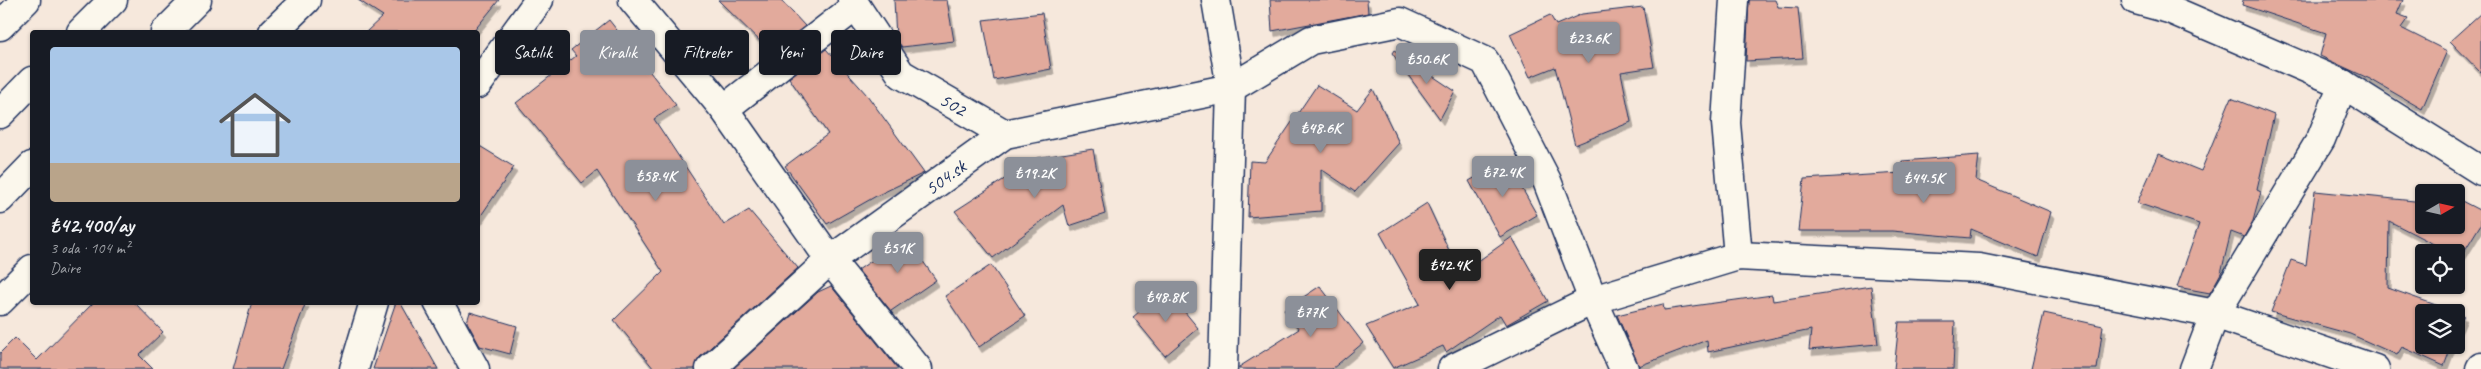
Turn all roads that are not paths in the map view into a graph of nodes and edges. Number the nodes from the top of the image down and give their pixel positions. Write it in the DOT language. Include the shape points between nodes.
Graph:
graph roads {
  1 [pos="26,0"];
  2 [pos="113,0"];
  3 [pos="197,0"];
  4 [pos="306,0"];
  5 [pos="539,0"];
  6 [pos="633,0"];
  7 [pos="1216,0"];
  8 [pos="1734,0"];
  9 [pos="2136,0"];
  10 [pos="854,3"];
  11 [pos="0,26"];
  12 [pos="83,30"];
  13 [pos="167,30"];
  14 [pos="276,30"];
  15 [pos="480,81"];
  16 [pos="30,83"];
  17 [pos="2343,84"];
  18 [pos="1231,88"];
  19 [pos="724,109"];
  20 [pos="0,114"];
  21 [pos="1005,134"];
  22 [pos="30,168"];
  23 [pos="2481,171"];
  24 [pos="0,199"];
  25 [pos="1738,256"];
  26 [pos="830,260"];
  27 [pos="30,271"];
  28 [pos="1593,300"];
  29 [pos="0,301"];
  30 [pos="373,305"];
  31 [pos="440,305"];
  32 [pos="2216,314"];
  33 [pos="354,369"];
  34 [pos="476,369"];
  35 [pos="710,369"];
  36 [pos="918,369"];
  37 [pos="1223,369"];
  38 [pos="1452,369"];
  39 [pos="1624,369"];
  40 [pos="2194,369"];
  41 [pos="2375,369"];
  1 -- 11 [label="main road"];
  2 -- 12 [label="main road"];
  3 -- 13 [label="main road"];
  4 -- 14 [label="main road"];
  5 -- 15 [label="main road"];
  6 -- 19 [label="main road"];
  7 -- 18 [label="main road"];
  8 -- 25 [label="main road" via="1726,123"];
  9 -- 17 [label="main road" via="2169,9"];
  10 -- 19 [label="main road"];
  10 -- 21 [label="main road, 502" via="901,74"];
  16 -- 20 [label="main road"];
  17 -- 23 [label="main road"];
  17 -- 32 [label="main road" via="2321,139"];
  18 -- 21 [label="main road, 504.sk"];
  18 -- 28 [label="main road, 504.sk" via="1311,40 1400,22 1485,60 1547,181"];
  18 -- 37 [label="main road"];
  19 -- 26 [label="main road"];
  21 -- 26 [label="main road, 504.sk"];
  22 -- 24 [label="main road"];
  25 -- 28 [label="main road"];
  25 -- 32 [label="main road" via="1979,268"];
  26 -- 35 [label="main road, 504.sk"];
  26 -- 36 [label="main road"];
  27 -- 29 [label="main road"];
  28 -- 38 [label="main road"];
  28 -- 39 [label="main road, 504.sk"];
  30 -- 33 [label="main road"];
  31 -- 34 [label="main road"];
  32 -- 40 [label="main road"];
  32 -- 41 [label="main road"];
}
